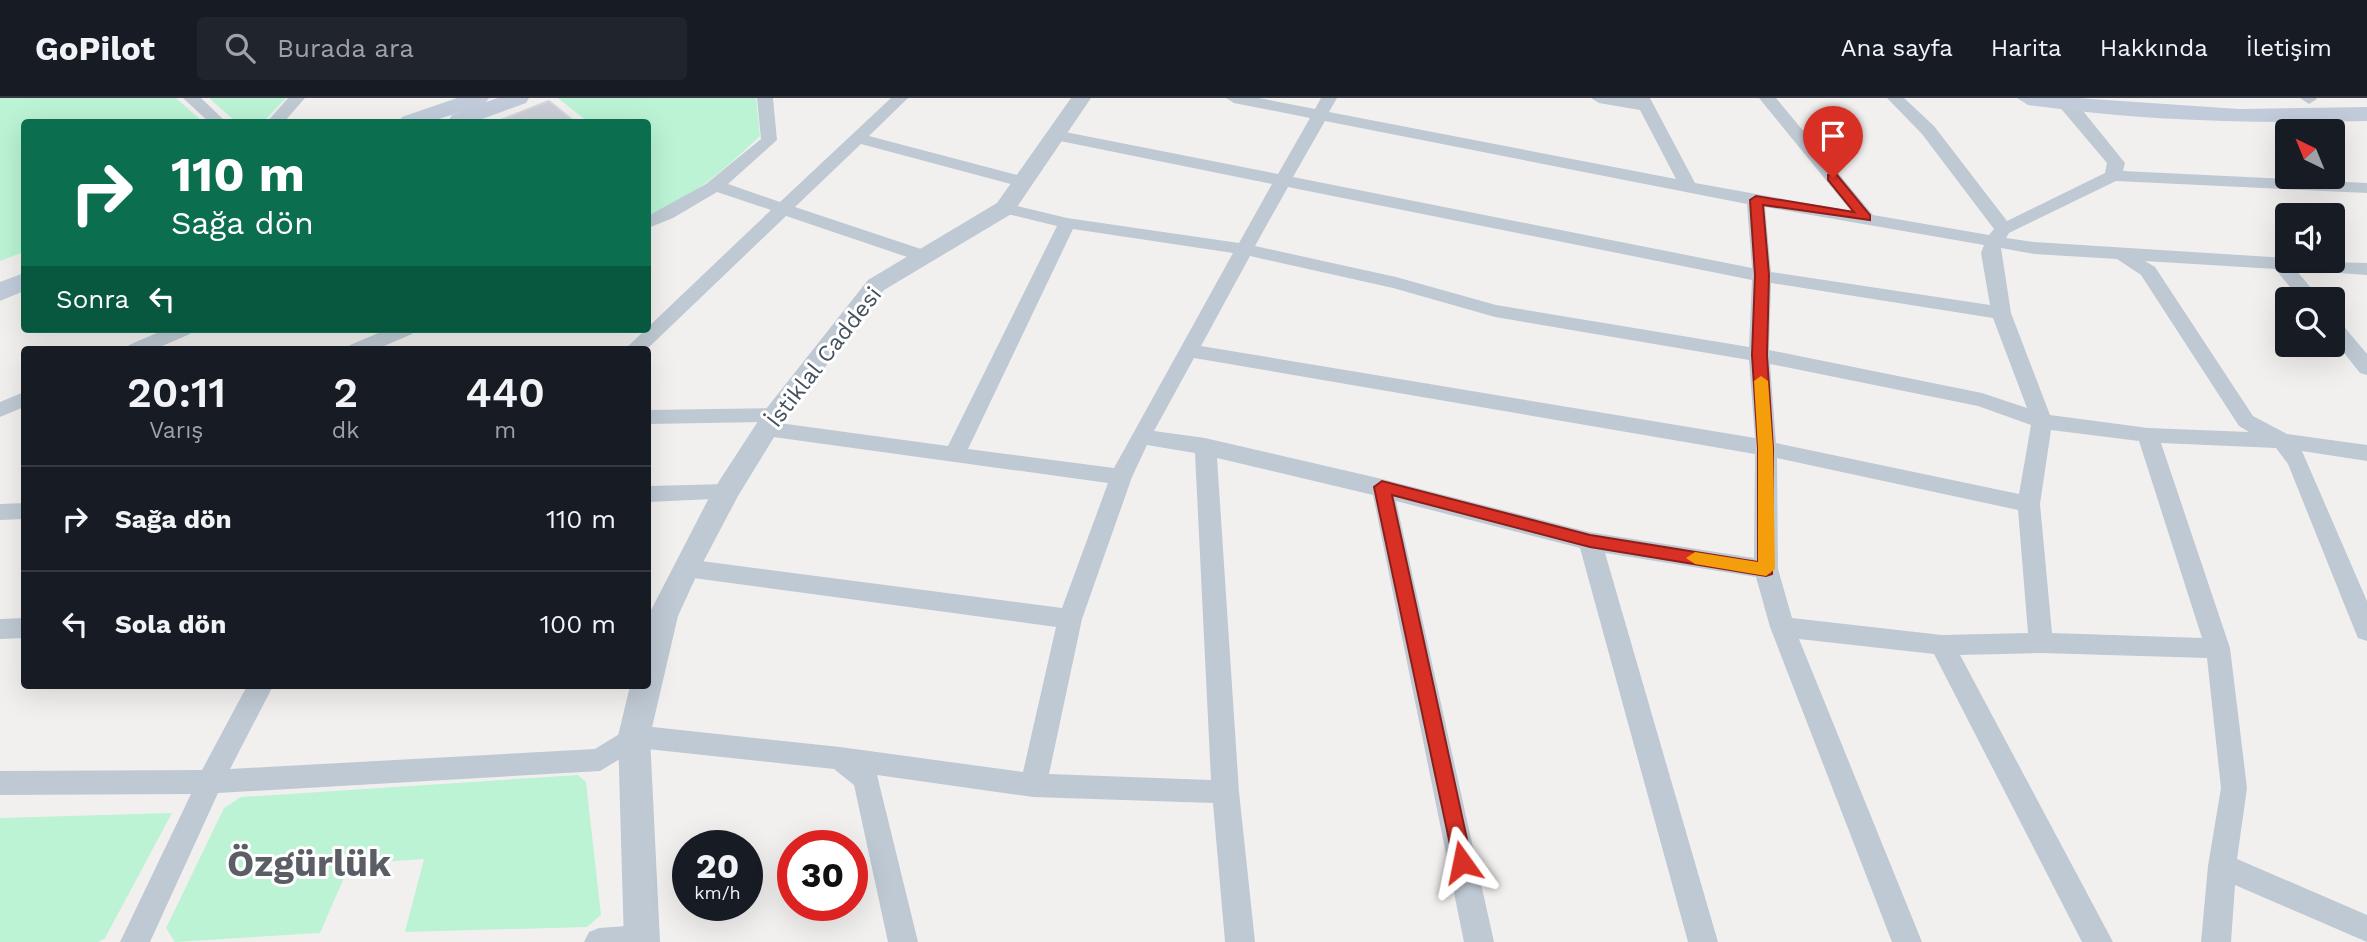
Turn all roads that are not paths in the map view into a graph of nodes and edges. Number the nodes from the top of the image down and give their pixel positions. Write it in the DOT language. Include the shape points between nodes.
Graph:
graph roads {
  1 [pos="191,98"];
  2 [pos="297,98"];
  3 [pos="478,98"];
  4 [pos="518,98"];
  5 [pos="765,98"];
  6 [pos="900,98"];
  7 [pos="1081,98"];
  8 [pos="1234,98"];
  9 [pos="1599,98"];
  10 [pos="1767,98"];
  11 [pos="1895,98"];
  12 [pos="2028,98"];
  13 [pos="2150,98"];
  14 [pos="2341,98"];
  15 [pos="2308,99"];
  16 [pos="2065,101"];
  17 [pos="1645,102"];
  18 [pos="1325,106"];
  19 [pos="2367,114"];
  20 [pos="215,119"];
  21 [pos="278,119"];
  22 [pos="418,119"];
  23 [pos="460,119"];
  24 [pos="1055,135"];
  25 [pos="857,138"];
  26 [pos="2113,176"];
  27 [pos="1283,181"];
  28 [pos="1022,182"];
  29 [pos="716,186"];
  30 [pos="1688,186"];
  31 [pos="2367,188"];
  32 [pos="1756,200"];
  33 [pos="1005,208"];
  34 [pos="783,209"];
  35 [pos="1866,218"];
  36 [pos="651,222"];
  37 [pos="1067,223"];
  38 [pos="1998,235"];
  39 [pos="1244,249"];
  40 [pos="2122,254"];
  41 [pos="923,256"];
  42 [pos="2275,264"];
  43 [pos="21,265"];
  44 [pos="2345,268"];
  45 [pos="2367,269"];
  46 [pos="2288,273"];
  47 [pos="0,275"];
  48 [pos="1762,275"];
  49 [pos="21,282"];
  50 [pos="2300,287"];
  51 [pos="0,293"];
  52 [pos="2001,313"];
  53 [pos="174,333"];
  54 [pos="379,334"];
  55 [pos="2345,341"];
  56 [pos="145,346"];
  57 [pos="362,346"];
  58 [pos="638,346"];
  59 [pos="1188,350"];
  60 [pos="1759,355"];
  61 [pos="2367,368"];
  62 [pos="21,400"];
  63 [pos="0,410"];
  64 [pos="651,418"];
  65 [pos="2042,421"];
  66 [pos="771,422"];
  67 [pos="2148,435"];
  68 [pos="1140,436"];
  69 [pos="2282,441"];
  70 [pos="1205,446"];
  71 [pos="1766,448"];
  72 [pos="2367,453"];
  73 [pos="954,455"];
  74 [pos="1121,477"];
  75 [pos="1382,487"];
  76 [pos="726,492"];
  77 [pos="651,494"];
  78 [pos="2029,504"];
  79 [pos="21,511"];
  80 [pos="0,512"];
  81 [pos="1590,541"];
  82 [pos="686,568"];
  83 [pos="1766,569"];
  84 [pos="655,616"];
  85 [pos="1070,619"];
  86 [pos="21,628"];
  87 [pos="1782,628"];
  88 [pos="0,629"];
  89 [pos="2367,631"];
  90 [pos="2041,643"];
  91 [pos="1942,645"];
  92 [pos="2218,648"];
  93 [pos="651,653"];
  94 [pos="258,689"];
  95 [pos="645,689"];
  96 [pos="634,736"];
  97 [pos="840,758"];
  98 [pos="210,782"];
  99 [pos="0,783"];
  100 [pos="1033,785"];
  101 [pos="1225,792"];
  102 [pos="2222,866"];
  103 [pos="2367,929"];
  104 [pos="642,941"];
  105 [pos="135,942"];
  106 [pos="599,942"];
  107 [pos="903,942"];
  108 [pos="1240,942"];
  109 [pos="1479,942"];
  110 [pos="1703,942"];
  111 [pos="1907,942"];
  112 [pos="2098,942"];
  113 [pos="2216,942"];
  1 -- 20 [label="street"];
  2 -- 21 [label="street"];
  3 -- 22 [label="main road"];
  4 -- 23 [label="main road"];
  5 -- 29 [label="street" via="769,140"];
  6 -- 25 [label="street"];
  7 -- 24 [label="street, İstiklal Caddesi"];
  8 -- 18 [label="street"];
  9 -- 17 [label="street"];
  10 -- 35 [label="street"];
  11 -- 38 [label="street" via="1928,130"];
  12 -- 16 [label="main road"];
  13 -- 15 [label="main road" via="2222,102"];
  14 -- 15 [label="main road"];
  16 -- 19 [label="main road" via="2206,117"];
  16 -- 26 [label="street" via="2116,163"];
  17 -- 30 [label="street"];
  18 -- 27 [label="street"];
  18 -- 30 [label="street"];
  24 -- 27 [label="street"];
  24 -- 28 [label="street, İstiklal Caddesi"];
  25 -- 28 [label="street"];
  25 -- 34 [label="street"];
  26 -- 31 [label="street"];
  26 -- 38 [label="street"];
  27 -- 39 [label="street"];
  27 -- 48 [label="street"];
  28 -- 33 [label="street, İstiklal Caddesi"];
  29 -- 34 [label="street"];
  29 -- 36 [label="street" via="691,204"];
  30 -- 32 [label="street"];
  32 -- 35 [label="street"];
  32 -- 48 [label="street"];
  33 -- 37 [label="street"];
  33 -- 41 [label="street, İstiklal Caddesi"];
  34 -- 41 [label="street"];
  34 -- 58 [label="street"];
  35 -- 38 [label="street"];
  37 -- 39 [label="street"];
  37 -- 73 [label="street"];
  38 -- 40 [label="street" via="2034,248"];
  38 -- 52 [label="street" via="1990,253"];
  39 -- 59 [label="street"];
  39 -- 60 [label="street" via="1495,311"];
  40 -- 42 [label="street"];
  40 -- 69 [label="street" via="2148,271 2246,421"];
  41 -- 66 [label="street, İstiklal Caddesi" via="876,285"];
  43 -- 47 [label="main road"];
  44 -- 45 [label="street"];
  46 -- 50 [label="street"];
  48 -- 52 [label="street"];
  48 -- 60 [label="street"];
  49 -- 51 [label="main road"];
  52 -- 65 [label="street"];
  53 -- 56 [label="street"];
  54 -- 57 [label="street"];
  55 -- 61 [label="street"];
  59 -- 68 [label="street"];
  59 -- 71 [label="street"];
  60 -- 65 [label="street" via="1982,400"];
  60 -- 71 [label="street"];
  62 -- 63 [label="street"];
  64 -- 66 [label="street"];
  65 -- 67 [label="street"];
  65 -- 78 [label="street"];
  66 -- 73 [label="street"];
  66 -- 76 [label="street, İstiklal Caddesi"];
  67 -- 69 [label="street"];
  67 -- 92 [label="street"];
  68 -- 70 [label="street"];
  68 -- 74 [label="street"];
  69 -- 72 [label="street"];
  69 -- 89 [label="street" via="2298,461"];
  70 -- 75 [label="street"];
  70 -- 101 [label="street"];
  71 -- 78 [label="street"];
  71 -- 83 [label="street"];
  73 -- 74 [label="street"];
  74 -- 85 [label="street"];
  75 -- 81 [label="street"];
  75 -- 109 [label="street"];
  76 -- 77 [label="street"];
  76 -- 82 [label="street, İstiklal Caddesi"];
  78 -- 90 [label="street"];
  79 -- 80 [label="street"];
  81 -- 83 [label="street"];
  81 -- 110 [label="street"];
  82 -- 84 [label="street, İstiklal Caddesi"];
  82 -- 85 [label="street"];
  83 -- 87 [label="street"];
  84 -- 93 [label="street, İstiklal Caddesi"];
  85 -- 100 [label="street"];
  86 -- 88 [label="street"];
  87 -- 91 [label="street"];
  87 -- 111 [label="street"];
  90 -- 91 [label="street"];
  90 -- 92 [label="street"];
  91 -- 112 [label="street"];
  92 -- 102 [label="street" via="2234,788"];
  94 -- 98 [label="street"];
  95 -- 96 [label="street"];
  96 -- 97 [label="street"];
  96 -- 98 [label="street" via="600,760"];
  96 -- 104 [label="street"];
  97 -- 100 [label="street"];
  97 -- 107 [label="street" via="866,779"];
  98 -- 99 [label="street"];
  98 -- 105 [label="street"];
  100 -- 101 [label="street"];
  101 -- 108 [label="street"];
  102 -- 103 [label="street"];
  102 -- 113 [label="street"];
  104 -- 106 [label="street"];
}
